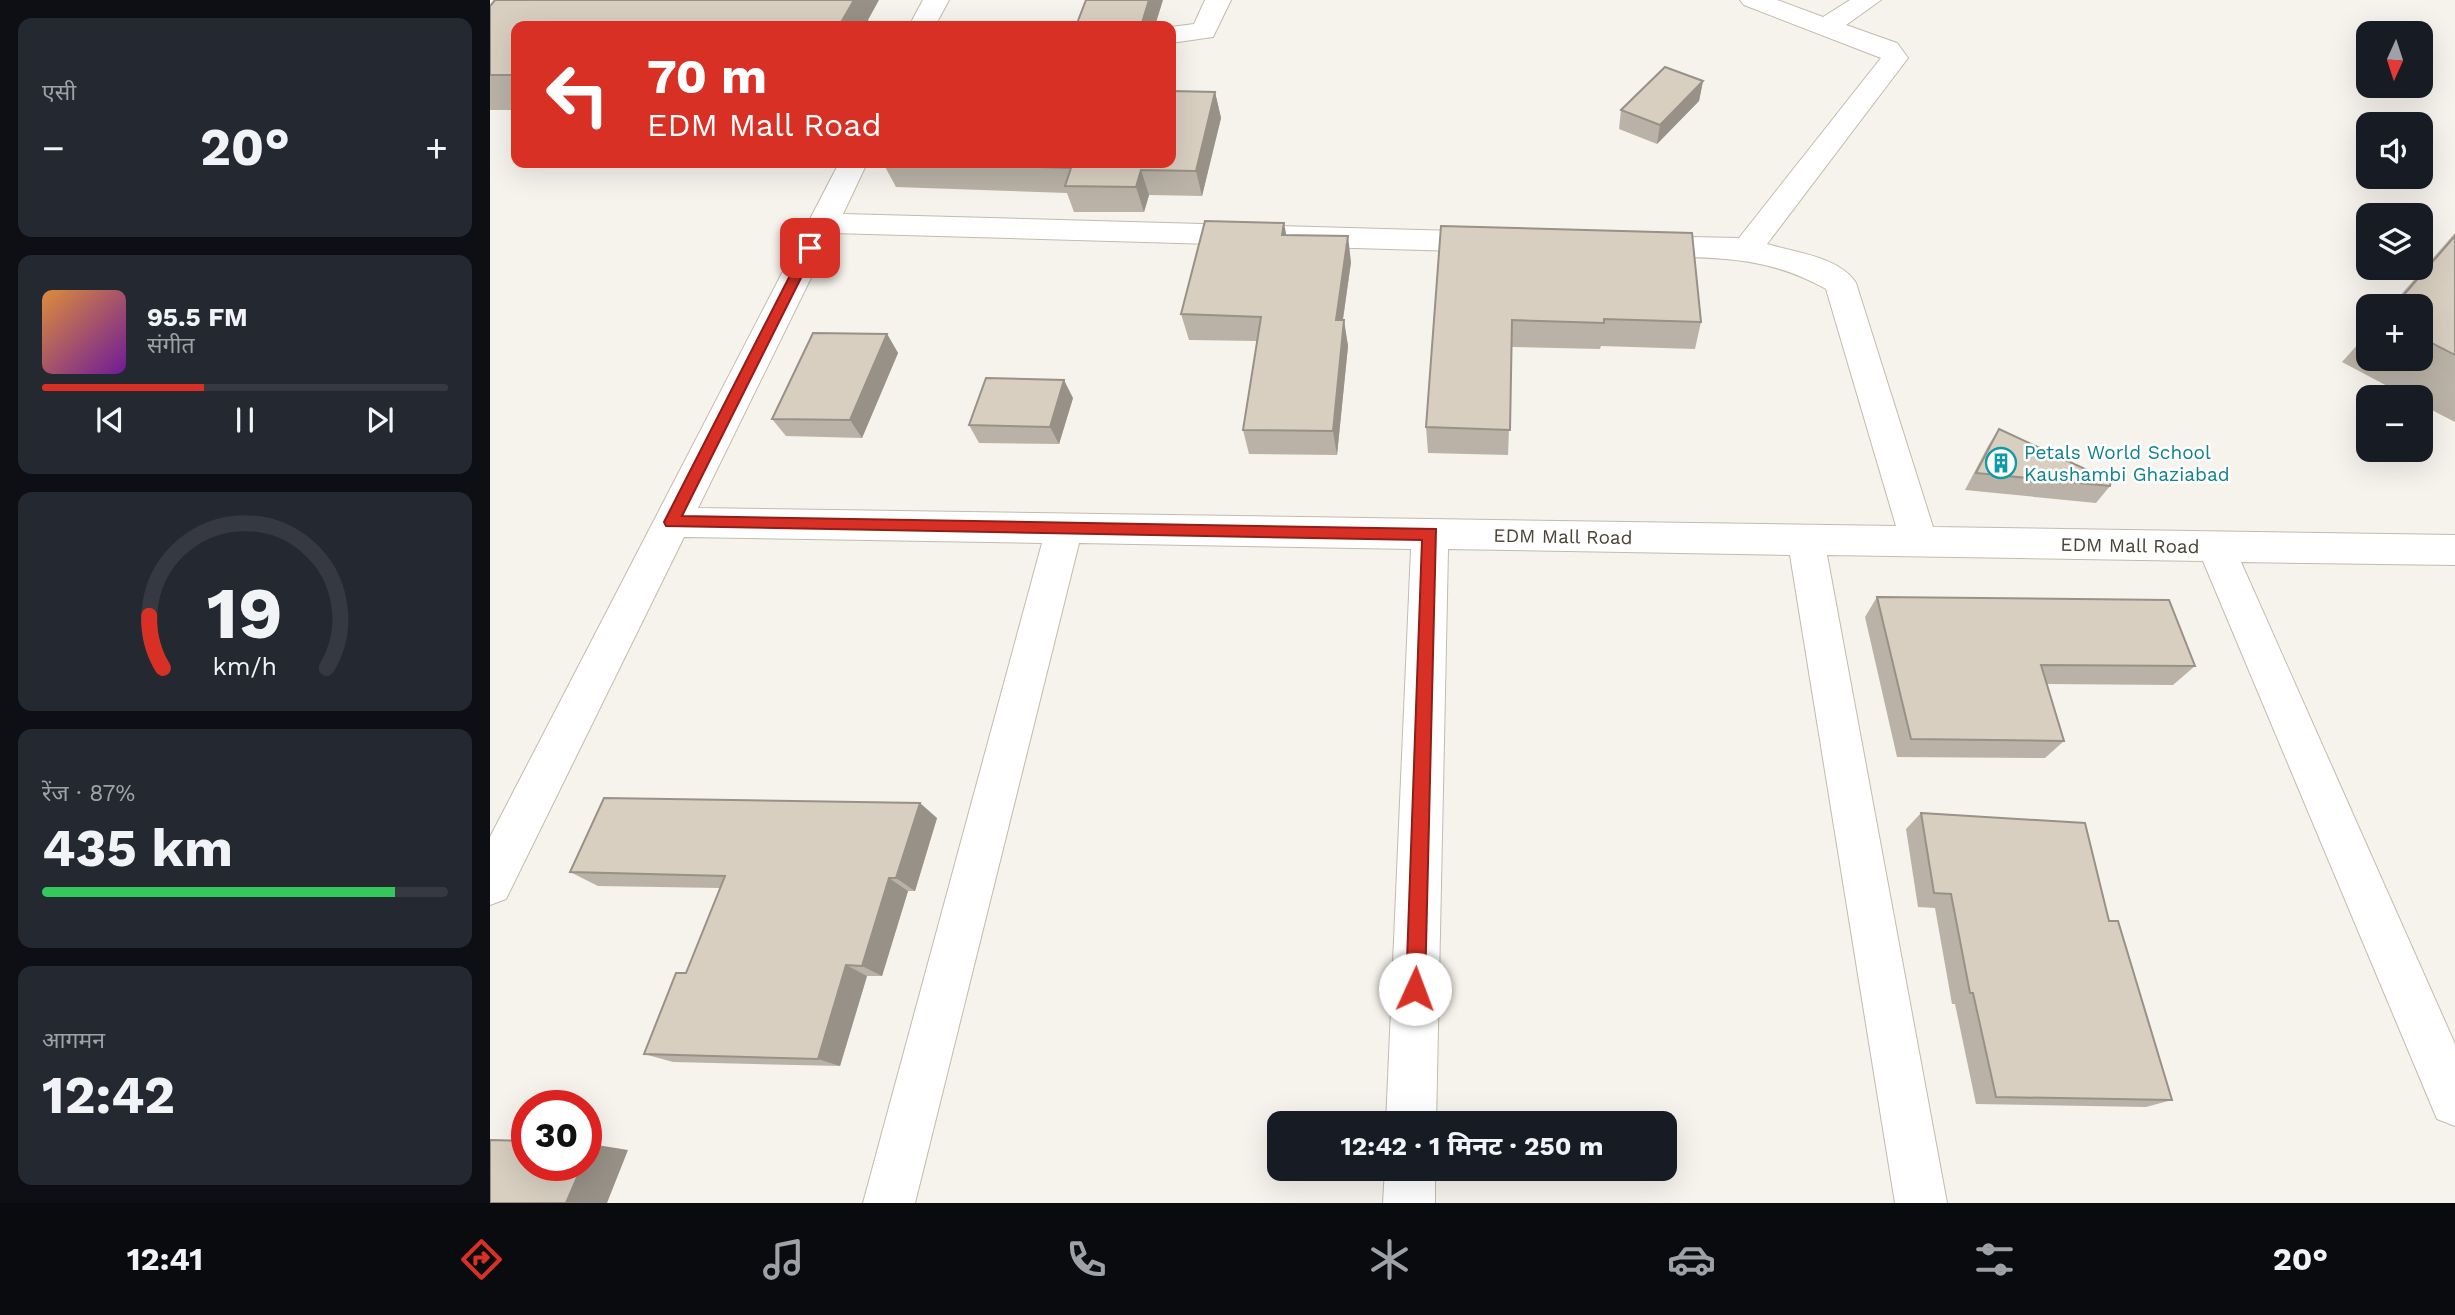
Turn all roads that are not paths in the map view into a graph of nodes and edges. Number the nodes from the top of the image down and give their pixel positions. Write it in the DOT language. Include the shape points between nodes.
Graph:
graph roads {
  1 [pos="936,0"];
  2 [pos="1218,0"];
  3 [pos="1753,0"];
  4 [pos="1868,0"];
  5 [pos="925,21"];
  6 [pos="1825,27"];
  7 [pos="1176,35"];
  8 [pos="850,168"];
  9 [pos="823,223"];
  10 [pos="1513,242"];
  11 [pos="1609,245"];
  12 [pos="1747,249"];
  13 [pos="672,522"];
  14 [pos="1063,527"];
  15 [pos="1430,533"];
  16 [pos="1806,540"];
  17 [pos="1919,542"];
  18 [pos="2215,546"];
  19 [pos="2455,550"];
  20 [pos="490,883"];
  21 [pos="2455,1101"];
  22 [pos="1411,1111"];
  23 [pos="1410,1181"];
  24 [pos="889,1203"];
  25 [pos="1409,1203"];
  26 [pos="1921,1203"];
  1 -- 5 [label="street"];
  2 -- 7 [label="street" via="1204,31"];
  3 -- 6 [label="street"];
  4 -- 6 [label="street"];
  6 -- 12 [label="street" via="1888,49 1895,58"];
  8 -- 9 [label="street"];
  9 -- 10 [label="street"];
  9 -- 13 [label="street"];
  11 -- 12 [label="street"];
  12 -- 17 [label="street" via="1828,273 1840,283"];
  13 -- 14 [label="street, EDM Mall Road"];
  13 -- 20 [label="street"];
  14 -- 15 [label="street, EDM Mall Road"];
  14 -- 24 [label="street"];
  15 -- 16 [label="street, EDM Mall Road"];
  15 -- 22 [label="street"];
  16 -- 17 [label="street, EDM Mall Road"];
  16 -- 26 [label="street"];
  17 -- 18 [label="street, EDM Mall Road"];
  18 -- 19 [label="street, EDM Mall Road"];
  18 -- 21 [label="street"];
  23 -- 25 [label="street"];
}
